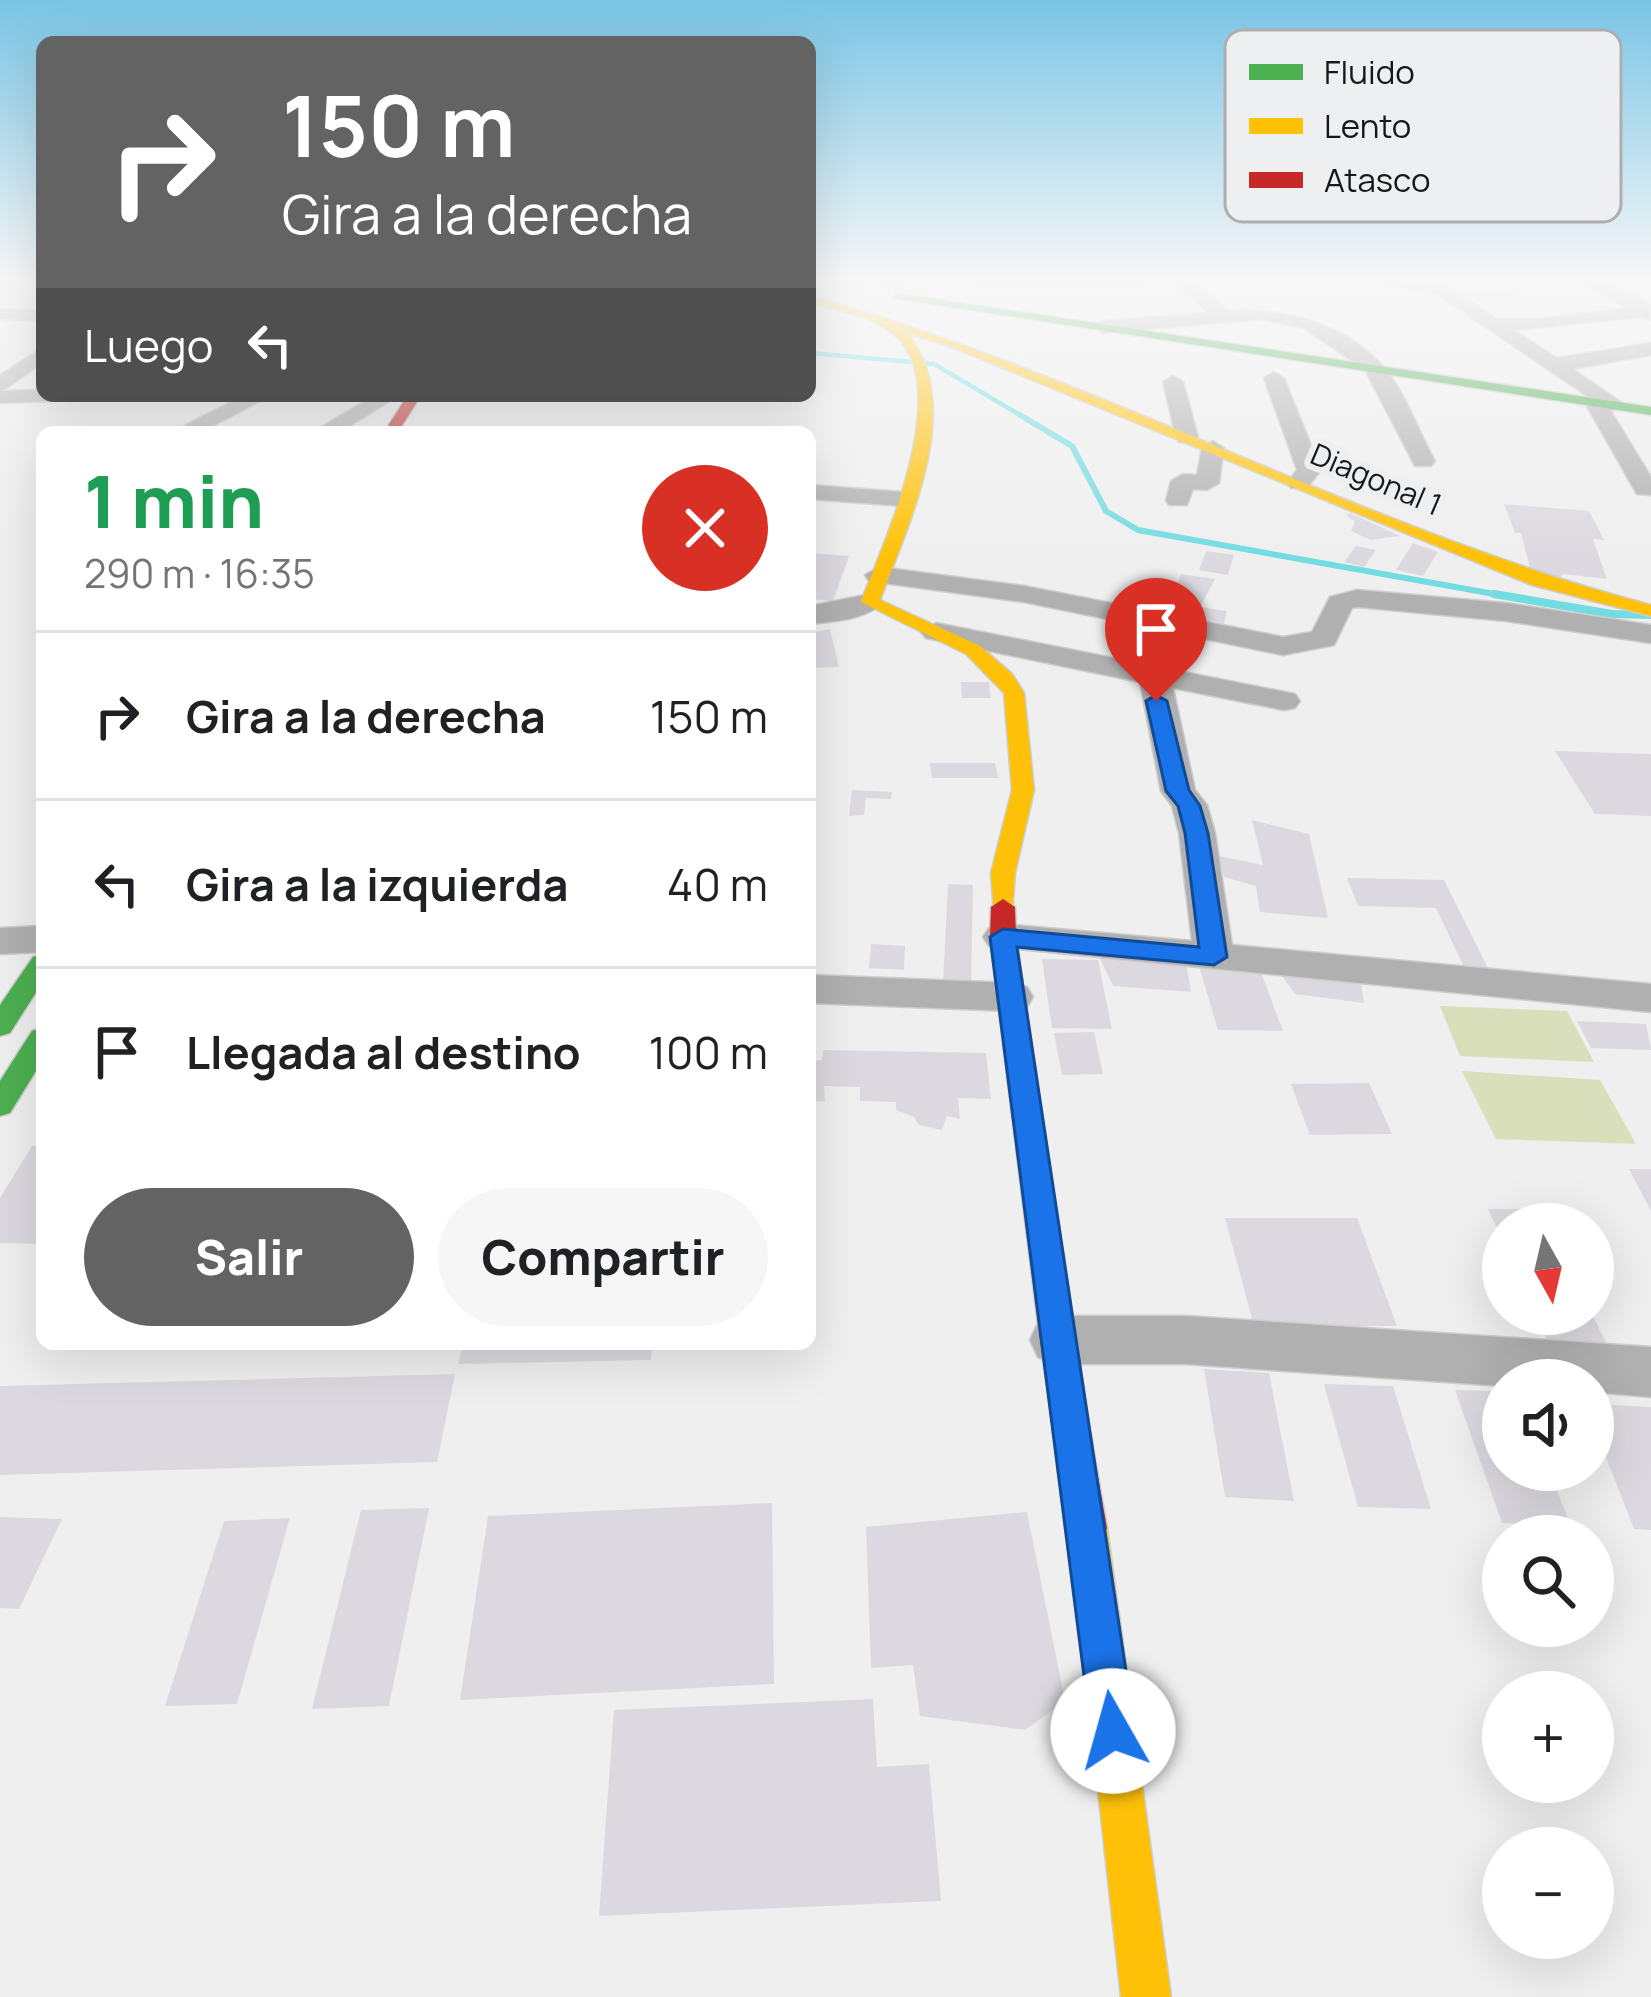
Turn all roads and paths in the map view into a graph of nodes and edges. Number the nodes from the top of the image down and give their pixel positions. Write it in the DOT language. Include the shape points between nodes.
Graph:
graph roads {
  1 [pos="922,371"];
  2 [pos="1023,371"];
  3 [pos="1375,371"];
  4 [pos="1399,371"];
  5 [pos="1562,371"];
  6 [pos="1274,377"];
  7 [pos="1173,382"];
  8 [pos="36,396"];
  9 [pos="0,397"];
  10 [pos="247,402"];
  11 [pos="377,402"];
  12 [pos="1605,404"];
  13 [pos="1651,411"];
  14 [pos="196,426"];
  15 [pos="335,426"];
  16 [pos="1200,443"];
  17 [pos="1423,461"];
  18 [pos="1299,484"];
  19 [pos="1646,490"];
  20 [pos="816,493"];
  21 [pos="903,500"];
  22 [pos="1178,500"];
  23 [pos="874,589"];
  24 [pos="1651,611"];
  25 [pos="816,614"];
  26 [pos="936,632"];
  27 [pos="1651,634"];
  28 [pos="1154,677"];
  29 [pos="1284,701"];
  30 [pos="1003,937"];
  31 [pos="36,939"];
  32 [pos="0,941"];
  33 [pos="1214,957"];
  34 [pos="36,972"];
  35 [pos="816,988"];
  36 [pos="1012,997"];
  37 [pos="1651,998"];
  38 [pos="0,1026"];
  39 [pos="36,1048"];
  40 [pos="0,1105"];
  41 [pos="1057,1340"];
  42 [pos="1651,1372"];
  43 [pos="1146,1997"];
  1 -- 21 [label="street" via="927,423"];
  2 -- 16 [label="street, Diagonal 1"];
  3 -- 17 [label="street"];
  4 -- 12 [label="street"];
  5 -- 12 [label="street"];
  6 -- 18 [label="street" via="1309,470"];
  7 -- 16 [label="street"];
  8 -- 9 [label="street"];
  10 -- 14 [label="street"];
  11 -- 15 [label="street"];
  12 -- 13 [label="street"];
  12 -- 19 [label="street"];
  16 -- 18 [label="street, Diagonal 1"];
  16 -- 22 [label="street" via="1207,483 1183,481"];
  18 -- 24 [label="street, Diagonal 1" via="1505,569"];
  20 -- 21 [label="street"];
  21 -- 23 [label="street"];
  23 -- 25 [label="street" via="847,611"];
  23 -- 26 [label="street"];
  23 -- 27 [label="street" via="1024,594 1283,646 1324,639 1340,603 1357,598"];
  26 -- 28 [label="street"];
  26 -- 30 [label="street" via="998,668 1012,686 1023,790 1004,873"];
  28 -- 29 [label="street"];
  28 -- 33 [label="street" via="1178,791 1197,833"];
  30 -- 33 [label="street"];
  30 -- 36 [label="street"];
  31 -- 32 [label="street"];
  33 -- 37 [label="street"];
  34 -- 38 [label="street"];
  35 -- 36 [label="street"];
  36 -- 41 [label="street"];
  39 -- 40 [label="street"];
  41 -- 42 [label="street" via="1185,1340"];
  41 -- 43 [label="street" via="1093,1561"];
}
